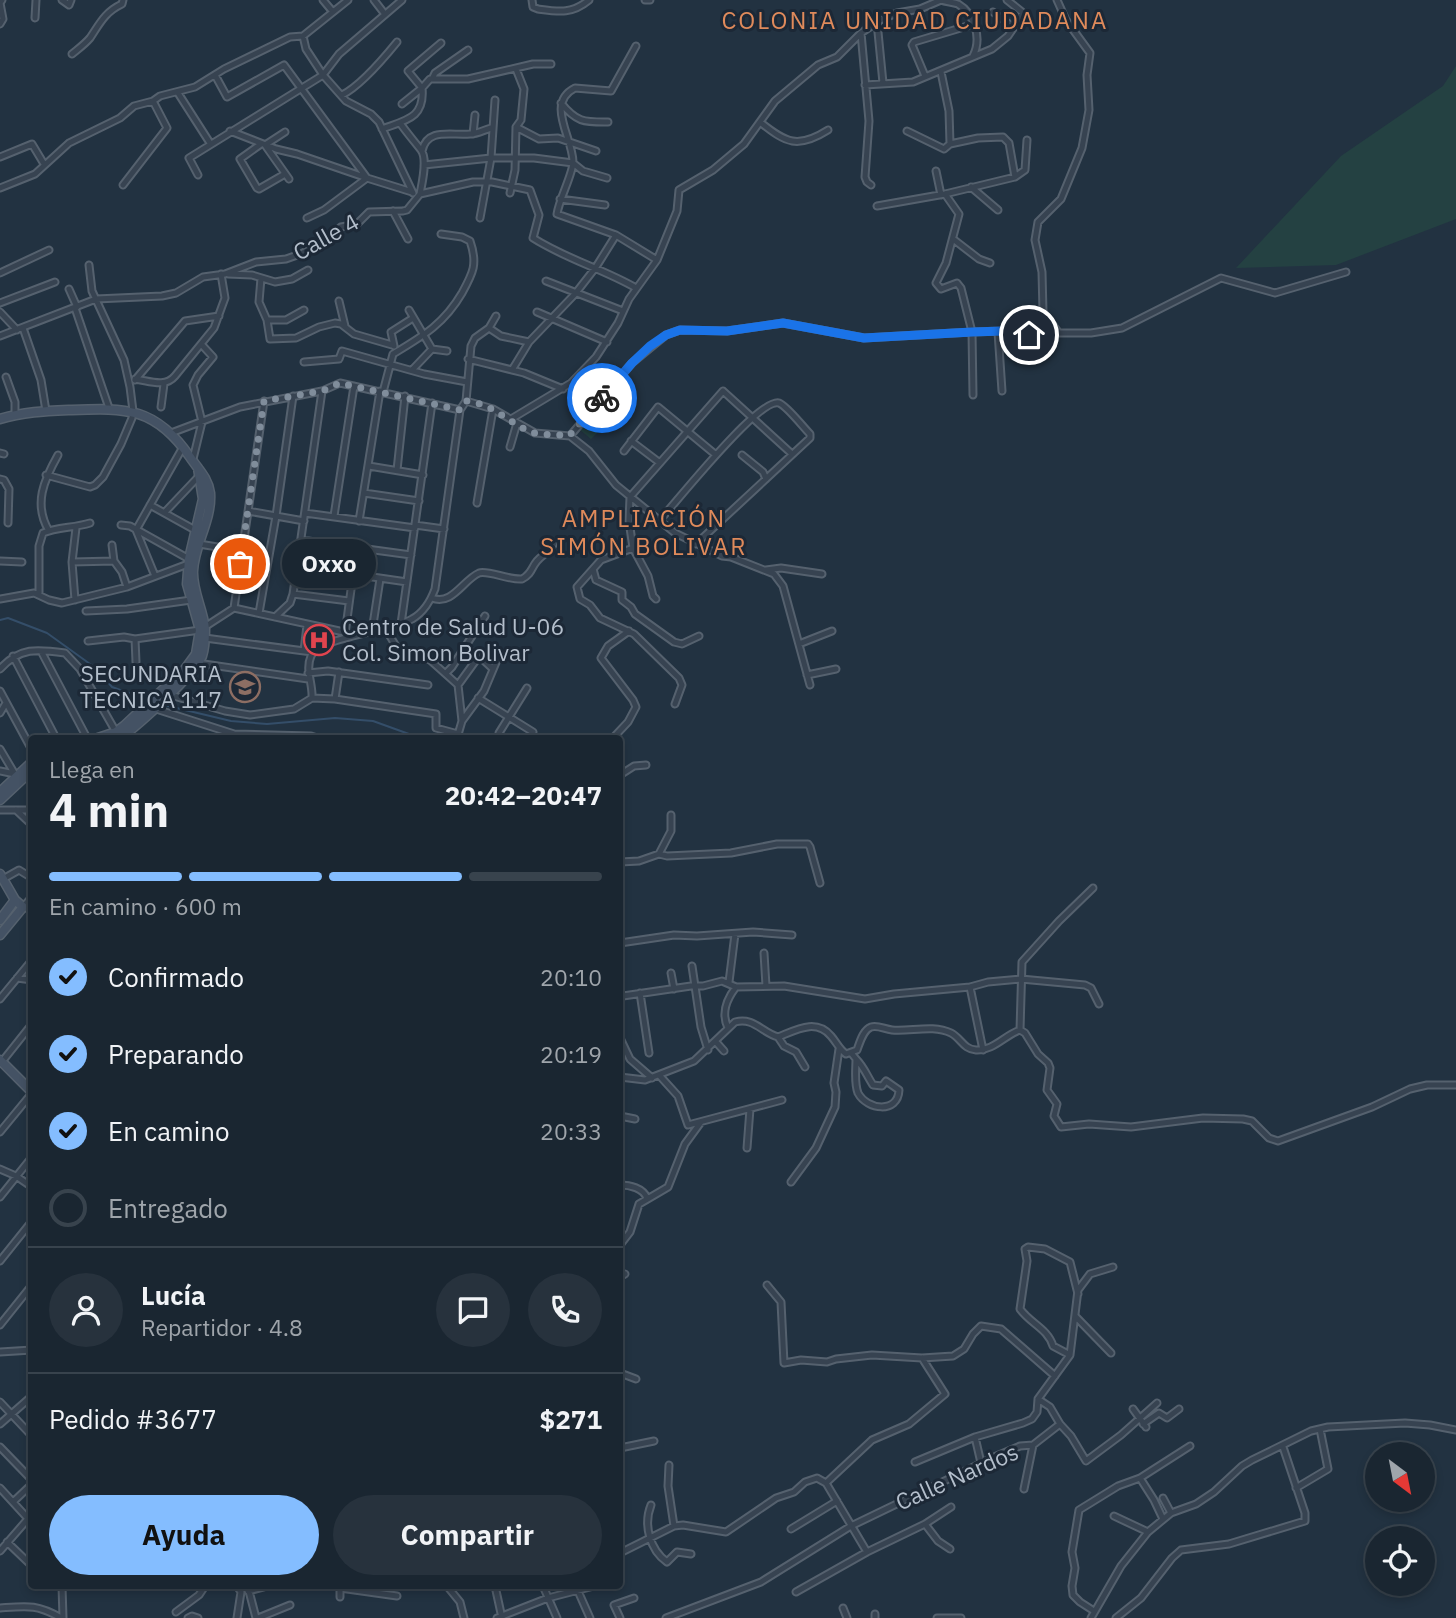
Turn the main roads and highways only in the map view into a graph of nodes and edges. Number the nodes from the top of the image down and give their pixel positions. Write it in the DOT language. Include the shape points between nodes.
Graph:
graph roads {
  1 [pos="0,419"];
  2 [pos="198,469"];
  3 [pos="203,632"];
  4 [pos="118,735"];
  5 [pos="21,777"];
  6 [pos="0,792"];
  7 [pos="0,800"];
  8 [pos="2,881"];
  9 [pos="15,900"];
  10 [pos="27,909"];
  11 [pos="0,920"];
  12 [pos="0,935"];
  13 [pos="1,1062"];
  14 [pos="28,1088"];
  1 -- 2 [label="main road" via="46,411 109,408 135,412 171,433"];
  2 -- 3 [label="main road" via="203,499 187,584"];
  2 -- 3 [label="main road" via="208,484 210,502 193,573"];
  3 -- 4 [label="main road" via="195,662"];
  5 -- 6 [label="main road"];
  5 -- 7 [label="main road"];
  8 -- 9 [label="main road"];
  9 -- 10 [label="main road"];
  9 -- 11 [label="main road"];
  10 -- 12 [label="main road"];
  13 -- 14 [label="main road"];
}
